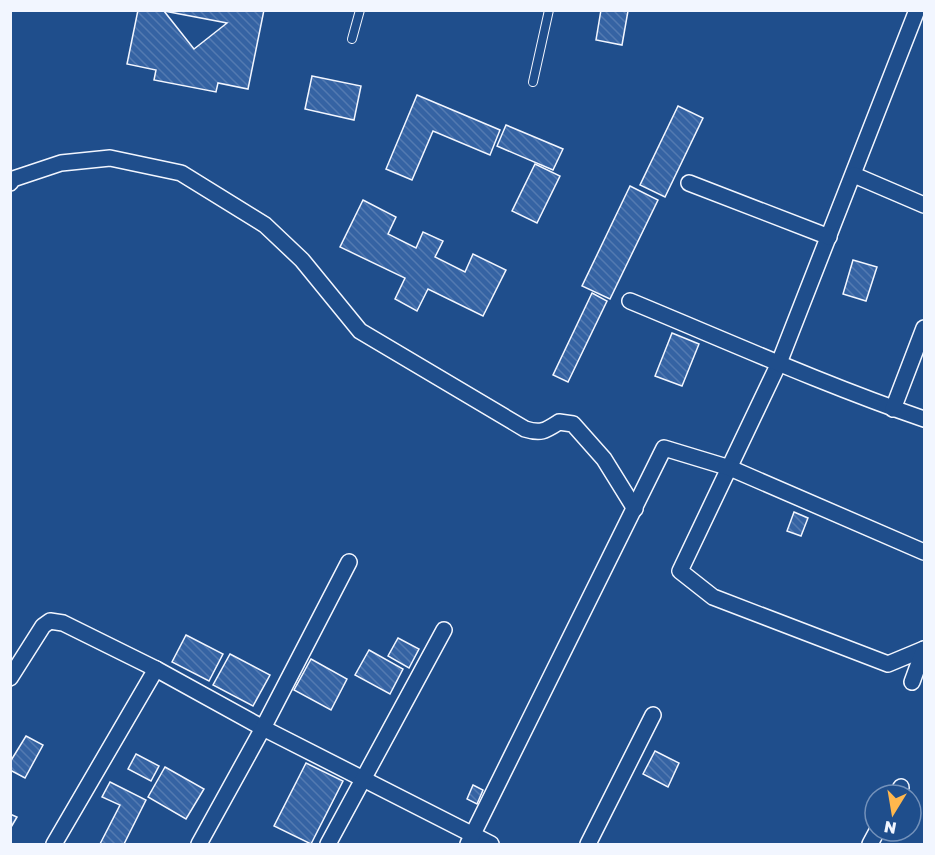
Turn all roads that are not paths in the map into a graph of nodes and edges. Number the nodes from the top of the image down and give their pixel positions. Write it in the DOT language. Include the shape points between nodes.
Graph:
graph roads {
  1 [pos="360,10"];
  2 [pos="549,10"];
  3 [pos="917,10"];
  4 [pos="352,39"];
  5 [pos="533,82"];
  6 [pos="854,175"];
  7 [pos="10,183"];
  8 [pos="689,183"];
  9 [pos="924,205"];
  10 [pos="829,237"];
  11 [pos="630,301"];
  12 [pos="924,328"];
  13 [pos="779,363"];
  14 [pos="893,409"];
  15 [pos="924,419"];
  16 [pos="730,468"];
  17 [pos="635,509"];
  18 [pos="924,552"];
  19 [pos="349,562"];
  20 [pos="444,630"];
  21 [pos="924,649"];
  22 [pos="156,669"];
  23 [pos="10,678"];
  24 [pos="912,682"];
  25 [pos="653,715"];
  26 [pos="263,728"];
  27 [pos="363,778"];
  28 [pos="471,840"];
  29 [pos="54,844"];
  30 [pos="199,844"];
  31 [pos="328,844"];
  32 [pos="491,844"];
  33 [pos="588,844"];
  1 -- 4 [label="lane"];
  2 -- 5 [label="lane"];
  3 -- 6 [label="street"];
  6 -- 9 [label="street"];
  6 -- 10 [label="street"];
  7 -- 17 [label="street" via="61,164 110,158 181,173 265,225 302,260 360,331 525,429 545,431 558,422 573,424 604,459"];
  8 -- 10 [label="street"];
  10 -- 13 [label="street"];
  11 -- 13 [label="street"];
  12 -- 14 [label="street"];
  13 -- 14 [label="street"];
  13 -- 16 [label="street"];
  14 -- 15 [label="street"];
  16 -- 17 [label="street" via="664,448"];
  16 -- 18 [label="street"];
  16 -- 21 [label="street" via="680,571 713,597 888,664"];
  17 -- 28 [label="street"];
  19 -- 26 [label="street"];
  20 -- 27 [label="street"];
  21 -- 24 [label="street"];
  22 -- 23 [label="street" via="63,623 50,621"];
  22 -- 26 [label="street"];
  22 -- 29 [label="street"];
  25 -- 33 [label="street"];
  26 -- 27 [label="street"];
  26 -- 30 [label="street"];
  27 -- 28 [label="street"];
  27 -- 31 [label="street"];
  28 -- 32 [label="street"];
}
